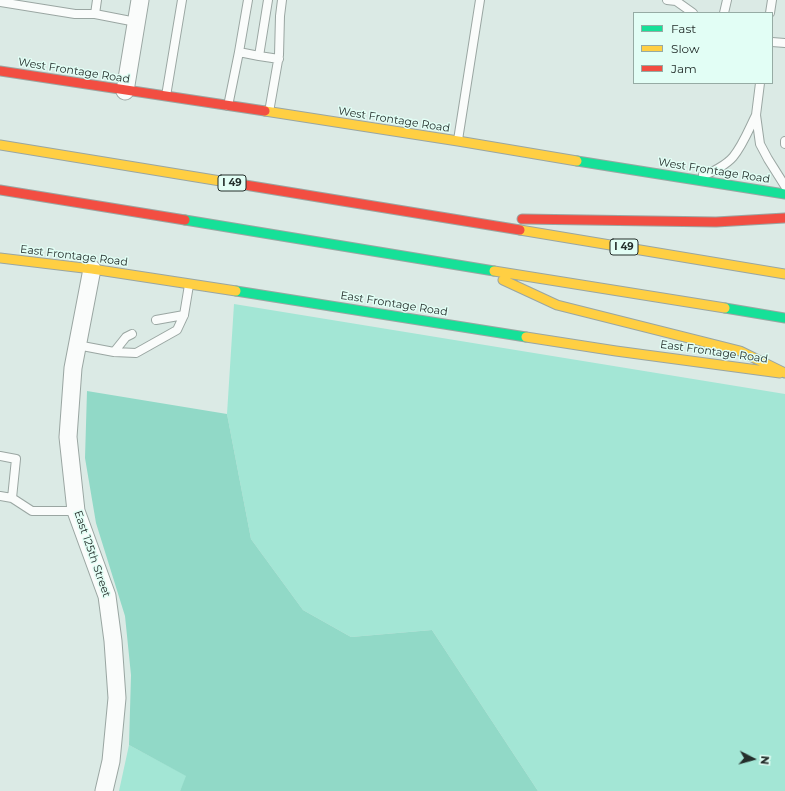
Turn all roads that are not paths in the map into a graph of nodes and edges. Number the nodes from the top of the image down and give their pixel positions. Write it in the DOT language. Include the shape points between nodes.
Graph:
graph roads {
  1 [pos="97,0"];
  2 [pos="140,0"];
  3 [pos="182,0"];
  4 [pos="248,0"];
  5 [pos="268,0"];
  6 [pos="282,0"];
  7 [pos="480,0"];
  8 [pos="667,0"];
  9 [pos="727,0"];
  10 [pos="772,0"];
  11 [pos="0,2"];
  12 [pos="686,4"];
  13 [pos="692,12"];
  14 [pos="724,12"];
  15 [pos="770,12"];
  16 [pos="94,14"];
  17 [pos="136,22"];
  18 [pos="773,42"];
  19 [pos="785,44"];
  20 [pos="238,52"];
  21 [pos="259,56"];
  22 [pos="279,59"];
  23 [pos="0,71"];
  24 [pos="760,84"];
  25 [pos="125,91"];
  26 [pos="166,97"];
  27 [pos="228,107"];
  28 [pos="269,113"];
  29 [pos="756,115"];
  30 [pos="458,141"];
  31 [pos="0,145"];
  32 [pos="686,179"];
  33 [pos="785,186"];
  34 [pos="0,190"];
  35 [pos="785,194"];
  36 [pos="785,218"];
  37 [pos="464,221"];
  38 [pos="0,258"];
  39 [pos="92,269"];
  40 [pos="480,269"];
  41 [pos="785,274"];
  42 [pos="189,284"];
  43 [pos="184,315"];
  44 [pos="785,318"];
  45 [pos="156,320"];
  46 [pos="132,334"];
  47 [pos="77,345"];
  48 [pos="114,352"];
  49 [pos="785,373"];
  50 [pos="0,456"];
  51 [pos="0,496"];
  52 [pos="12,498"];
  53 [pos="76,511"];
  54 [pos="104,791"];
  1 -- 16 [label="lane"];
  2 -- 17 [label="street"];
  3 -- 26 [label="lane"];
  4 -- 20 [label="lane"];
  5 -- 21 [label="lane"];
  6 -- 22 [label="lane"];
  7 -- 30 [label="lane"];
  8 -- 12 [label="lane"];
  9 -- 14 [label="lane"];
  10 -- 15 [label="lane"];
  11 -- 16 [label="lane" via="75,14"];
  12 -- 13 [label="lane"];
  16 -- 17 [label="lane"];
  17 -- 25 [label="street"];
  18 -- 19 [label="lane"];
  20 -- 21 [label="lane"];
  20 -- 27 [label="lane"];
  21 -- 22 [label="lane"];
  22 -- 28 [label="lane"];
  23 -- 25 [label="main road, West Frontage Road"];
  24 -- 29 [label="lane"];
  25 -- 26 [label="main road, West Frontage Road"];
  26 -- 27 [label="main road, West Frontage Road"];
  27 -- 28 [label="main road, West Frontage Road"];
  28 -- 30 [label="main road, West Frontage Road"];
  29 -- 32 [label="lane" via="732,158 711,173"];
  29 -- 33 [label="lane" via="760,144"];
  30 -- 32 [label="main road, West Frontage Road"];
  31 -- 37 [label="main road, I 49"];
  32 -- 35 [label="main road, West Frontage Road"];
  34 -- 40 [label="main road"];
  36 -- 37 [label="main road" via="716,222"];
  37 -- 41 [label="main road, I 49"];
  38 -- 39 [label="main road, East Frontage Road"];
  39 -- 42 [label="main road, East Frontage Road"];
  39 -- 47 [label="street, East 125th Street"];
  40 -- 44 [label="main road"];
  40 -- 49 [label="main road" via="557,305 740,351"];
  42 -- 43 [label="lane"];
  42 -- 49 [label="main road, East Frontage Road" via="616,351"];
  43 -- 45 [label="lane"];
  43 -- 48 [label="lane" via="177,330 136,353"];
  46 -- 48 [label="lane" via="126,337"];
  47 -- 48 [label="lane"];
  47 -- 53 [label="street, East 125th Street" via="68,438"];
  50 -- 52 [label="lane" via="16,459"];
  51 -- 52 [label="lane"];
  52 -- 53 [label="lane" via="32,510"];
  53 -- 54 [label="street, East 125th Street" via="107,596 113,641 117,698 111,761"];
}
